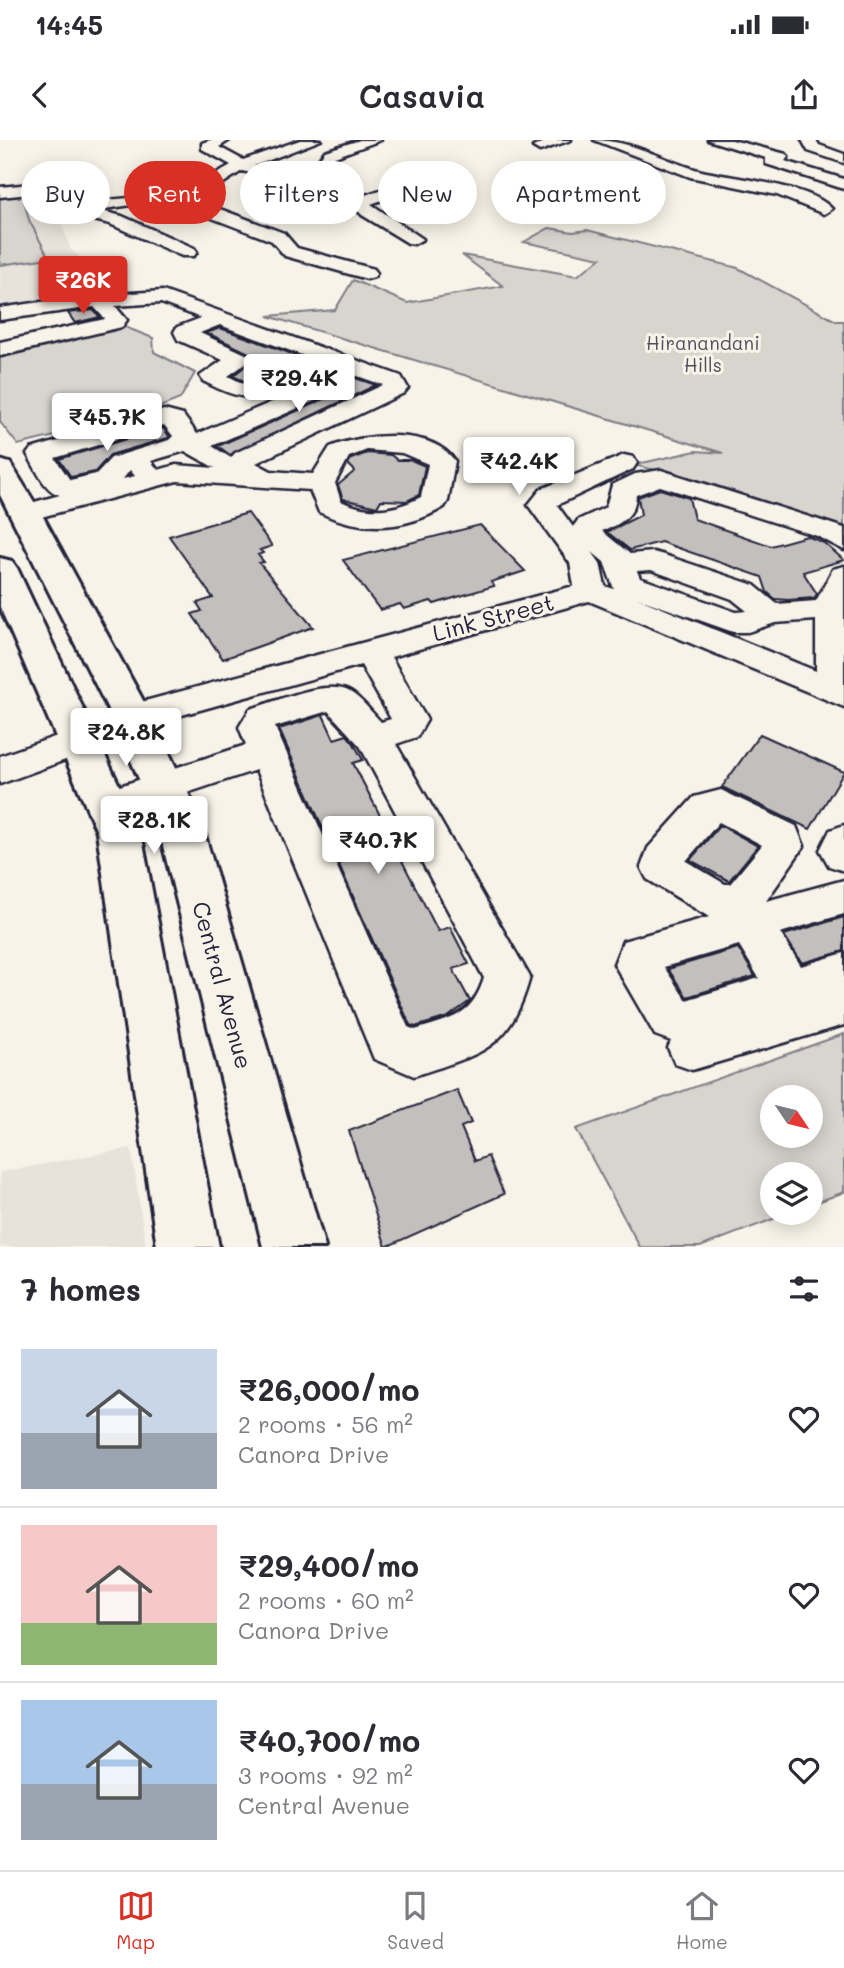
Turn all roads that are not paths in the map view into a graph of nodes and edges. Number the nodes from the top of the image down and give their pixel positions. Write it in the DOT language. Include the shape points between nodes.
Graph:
graph roads {
  1 [pos="223,140"];
  2 [pos="314,140"];
  3 [pos="374,140"];
  4 [pos="564,140"];
  5 [pos="601,140"];
  6 [pos="628,140"];
  7 [pos="715,140"];
  8 [pos="809,140"];
  9 [pos="257,146"];
  10 [pos="823,146"];
  11 [pos="540,147"];
  12 [pos="844,150"];
  13 [pos="279,151"];
  14 [pos="326,159"];
  15 [pos="844,159"];
  16 [pos="239,166"];
  17 [pos="679,169"];
  18 [pos="666,171"];
  19 [pos="226,174"];
  20 [pos="726,180"];
  21 [pos="844,184"];
  22 [pos="21,190"];
  23 [pos="0,192"];
  24 [pos="364,206"];
  25 [pos="824,209"];
  26 [pos="226,217"];
  27 [pos="110,218"];
  28 [pos="414,239"];
  29 [pos="188,252"];
  30 [pos="367,273"];
  31 [pos="170,299"];
  32 [pos="99,301"];
  33 [pos="215,315"];
  34 [pos="5,316"];
  35 [pos="0,349"];
  36 [pos="340,360"];
  37 [pos="624,463"];
  38 [pos="240,465"];
  39 [pos="0,469"];
  40 [pos="143,469"];
  41 [pos="268,481"];
  42 [pos="321,483"];
  43 [pos="26,513"];
  44 [pos="844,541"];
  45 [pos="620,564"];
  46 [pos="844,575"];
  47 [pos="2,579"];
  48 [pos="591,591"];
  49 [pos="820,610"];
  50 [pos="771,614"];
  51 [pos="358,653"];
  52 [pos="827,688"];
  53 [pos="132,717"];
  54 [pos="384,735"];
  55 [pos="77,742"];
  56 [pos="250,751"];
  57 [pos="11,760"];
  58 [pos="160,780"];
  59 [pos="106,806"];
  60 [pos="844,841"];
  61 [pos="844,855"];
  62 [pos="844,897"];
  63 [pos="746,913"];
  64 [pos="844,973"];
  65 [pos="814,1003"];
  66 [pos="692,1048"];
  67 [pos="188,1247"];
  68 [pos="294,1247"];
  1 -- 16 [label="street" via="207,146"];
  2 -- 13 [label="street"];
  3 -- 14 [label="street"];
  4 -- 11 [label="street"];
  5 -- 17 [label="street"];
  6 -- 20 [label="street" via="730,173"];
  7 -- 21 [label="street" via="780,157 771,161"];
  8 -- 10 [label="street" via="813,148"];
  9 -- 13 [label="street"];
  10 -- 12 [label="street"];
  10 -- 15 [label="street"];
  13 -- 16 [label="street"];
  16 -- 19 [label="street"];
  17 -- 18 [label="street"];
  17 -- 20 [label="street"];
  20 -- 25 [label="street" via="773,188"];
  22 -- 23 [label="street"];
  24 -- 28 [label="street"];
  26 -- 30 [label="street" via="278,237 291,252"];
  27 -- 29 [label="street"];
  31 -- 32 [label="street"];
  31 -- 33 [label="street"];
  31 -- 33 [label="street" via="141,310 166,322"];
  32 -- 34 [label="street"];
  32 -- 35 [label="street" via="115,323"];
  33 -- 36 [label="street"];
  33 -- 36 [label="street" via="185,332 240,360 211,376 240,391"];
  36 -- 38 [label="street" via="393,381 396,388 244,459"];
  36 -- 38 [label="street" via="314,377 322,388 197,443 196,448 224,463"];
  37 -- 48 [label="street" via="551,495 542,505 585,563"];
  38 -- 41 [label="street"];
  39 -- 43 [label="main road, Central Avenue"];
  40 -- 40 [label="street" via="187,437 174,419 40,454 61,487 67,489 110,478 120,464"];
  40 -- 41 [label="street"];
  40 -- 43 [label="street"];
  41 -- 42 [label="street"];
  43 -- 53 [label="main road, Central Avenue"];
  44 -- 45 [label="street" via="827,530 661,478 622,491 623,507 616,516 588,526 586,533"];
  45 -- 50 [label="street" via="653,561 702,568"];
  45 -- 50 [label="street" via="626,584 733,622"];
  46 -- 49 [label="street"];
  47 -- 55 [label="main road"];
  48 -- 51 [label="street, Link Street"];
  48 -- 52 [label="street"];
  49 -- 50 [label="street"];
  49 -- 52 [label="street" via="835,657"];
  51 -- 53 [label="street, Link Street"];
  51 -- 54 [label="street" via="409,720 404,728"];
  53 -- 58 [label="main road, Central Avenue"];
  54 -- 54 [label="street" via="507,977 502,1002 492,1020 477,1031 414,1053 391,1043 257,727 263,718 324,699 338,700"];
  55 -- 57 [label="street"];
  55 -- 59 [label="main road"];
  56 -- 58 [label="street"];
  58 -- 59 [label="street"];
  58 -- 68 [label="main road, Central Avenue" via="178,818"];
  59 -- 67 [label="main road" via="119,832"];
  60 -- 61 [label="street" via="840,850"];
  62 -- 63 [label="street"];
  63 -- 65 [label="street"];
  63 -- 65 [label="street" via="639,955 637,964 672,1020 681,1023"];
  64 -- 65 [label="street"];
  65 -- 66 [label="street"];
}
